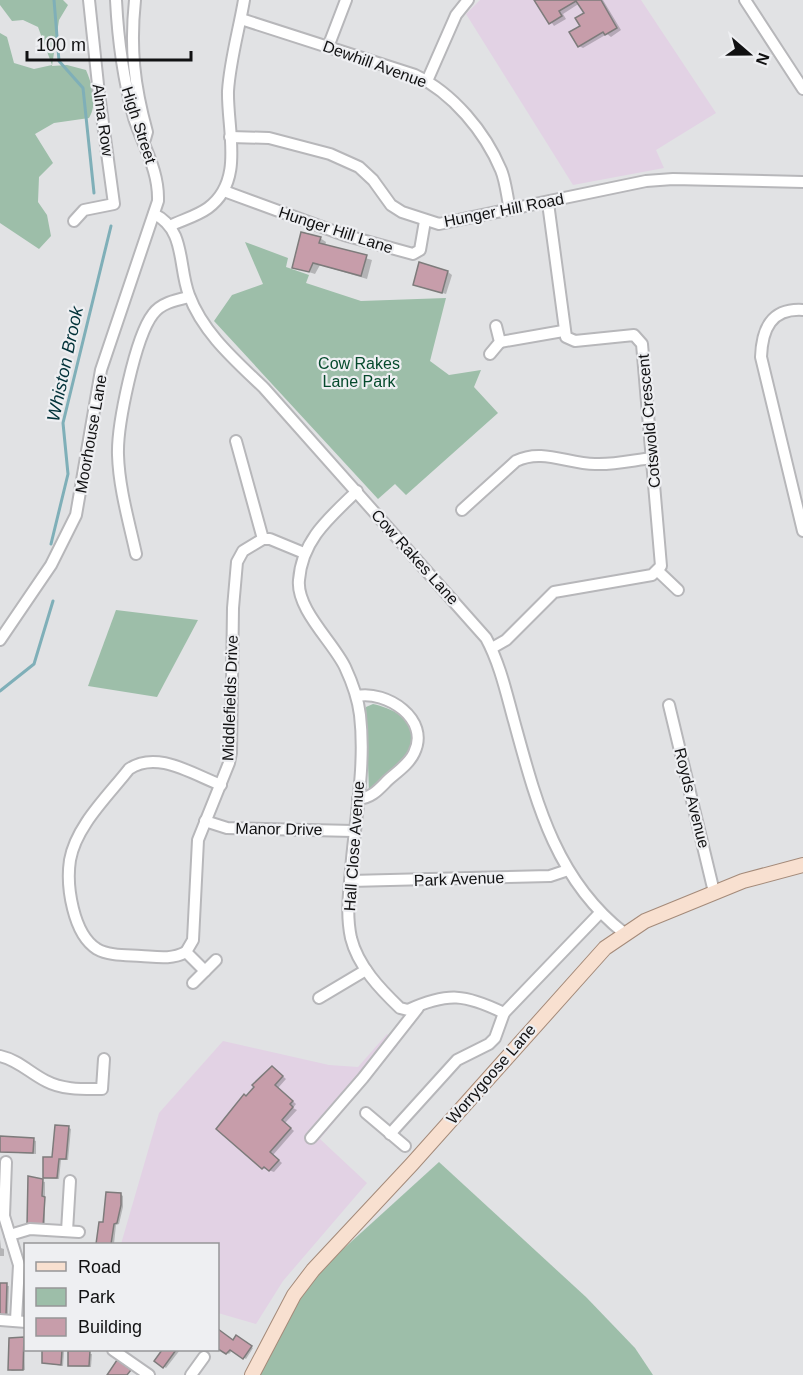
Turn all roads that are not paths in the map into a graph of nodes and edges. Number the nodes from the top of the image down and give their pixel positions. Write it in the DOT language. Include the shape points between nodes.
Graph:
graph roads {
  1 [pos="90,0"];
  2 [pos="116,0"];
  3 [pos="135,0"];
  4 [pos="244,0"];
  5 [pos="346,0"];
  6 [pos="468,0"];
  7 [pos="745,0"];
  8 [pos="241,19"];
  9 [pos="328,47"];
  10 [pos="428,81"];
  11 [pos="803,89"];
  12 [pos="230,137"];
  13 [pos="145,142"];
  14 [pos="803,182"];
  15 [pos="224,191"];
  16 [pos="548,203"];
  17 [pos="510,210"];
  18 [pos="154,214"];
  19 [pos="74,221"];
  20 [pos="425,221"];
  21 [pos="170,226"];
  22 [pos="189,297"];
  23 [pos="803,310"];
  24 [pos="496,326"];
  25 [pos="563,331"];
  26 [pos="500,342"];
  27 [pos="490,354"];
  28 [pos="236,441"];
  29 [pos="652,458"];
  30 [pos="357,491"];
  31 [pos="462,510"];
  32 [pos="803,531"];
  33 [pos="263,539"];
  34 [pos="304,553"];
  35 [pos="136,554"];
  36 [pos="658,571"];
  37 [pos="678,590"];
  38 [pos="0,640"];
  39 [pos="492,648"];
  40 [pos="357,696"];
  41 [pos="669,705"];
  42 [pos="221,785"];
  43 [pos="358,799"];
  44 [pos="205,821"];
  45 [pos="354,831"];
  46 [pos="803,865"];
  47 [pos="568,870"];
  48 [pos="350,881"];
  49 [pos="714,892"];
  50 [pos="599,914"];
  51 [pos="624,933"];
  52 [pos="186,952"];
  53 [pos="216,960"];
  54 [pos="366,970"];
  55 [pos="205,971"];
  56 [pos="194,982"];
  57 [pos="319,998"];
  58 [pos="420,1005"];
  59 [pos="504,1013"];
  60 [pos="0,1056"];
  61 [pos="104,1059"];
  62 [pos="366,1113"];
  63 [pos="390,1134"];
  64 [pos="311,1138"];
  65 [pos="405,1146"];
  66 [pos="6,1162"];
  67 [pos="70,1181"];
  68 [pos="67,1231"];
  69 [pos="79,1232"];
  70 [pos="10,1235"];
  71 [pos="0,1320"];
  72 [pos="21,1321"];
  73 [pos="114,1351"];
  74 [pos="204,1357"];
  75 [pos="149,1375"];
  76 [pos="192,1375"];
  77 [pos="252,1375"];
  1 -- 19 [label="street, Alma Row" via="114,204 84,210"];
  2 -- 13 [label="street, High Street" via="122,72 135,122"];
  3 -- 13 [label="street" via="133,67 147,132"];
  4 -- 8 [label="street"];
  5 -- 9 [label="street"];
  6 -- 10 [label="street" via="456,15"];
  7 -- 11 [label="street"];
  8 -- 9 [label="street, Dewhill Avenue"];
  8 -- 12 [label="street" via="229,76"];
  9 -- 10 [label="street, Dewhill Avenue"];
  10 -- 17 [label="street, Dewhill Avenue" via="461,110 486,143 501,169"];
  12 -- 15 [label="street" via="231,168"];
  12 -- 20 [label="street, Hunger Hill Road" via="269,138 330,154 373,180 391,205"];
  13 -- 18 [label="street, High Street" via="158,189"];
  14 -- 16 [label="street, Hunger Hill Road" via="673,178"];
  15 -- 20 [label="street, Hunger Hill Lane" via="344,236 413,254 420,250"];
  15 -- 21 [label="street" via="206,209"];
  16 -- 17 [label="street, Hunger Hill Road"];
  16 -- 25 [label="street"];
  17 -- 20 [label="street, Hunger Hill Road" via="439,224"];
  18 -- 21 [label="street"];
  18 -- 38 [label="street, Moorhouse Lane" via="101,370 76,515 51,565"];
  21 -- 22 [label="street, Cow Rakes Lane" via="177,239"];
  22 -- 30 [label="street, Cow Rakes Lane" via="205,326 229,354"];
  22 -- 35 [label="street" via="168,303 152,315 129,379 119,427 120,476"];
  23 -- 32 [label="street" via="780,313 770,323 762,337 761,357"];
  24 -- 26 [label="street"];
  25 -- 26 [label="street"];
  25 -- 29 [label="street, Cotswold Crescent" via="575,341 626,334 639,338"];
  26 -- 27 [label="street"];
  28 -- 33 [label="street"];
  29 -- 31 [label="street" via="596,464 572,463 545,455 525,457"];
  29 -- 36 [label="street, Cotswold Crescent" via="661,558"];
  30 -- 34 [label="street, Hall Close Avenue" via="321,525"];
  30 -- 39 [label="street, Cow Rakes Lane" via="478,627"];
  33 -- 34 [label="street"];
  33 -- 42 [label="street, Middlefields Drive" via="243,551 237,562 231,753"];
  34 -- 40 [label="street, Hall Close Avenue" via="298,584 301,600 345,666"];
  36 -- 37 [label="street"];
  36 -- 39 [label="street" via="554,592 506,640"];
  39 -- 47 [label="street, Cow Rakes Lane" via="537,801"];
  40 -- 43 [label="street, Hall Close Avenue" via="361,744"];
  40 -- 43 [label="street" via="370,695 402,708 414,721 417,740 410,759 374,794"];
  41 -- 49 [label="street, Royds Avenue"];
  42 -- 44 [label="street, Middlefields Drive"];
  42 -- 52 [label="street" via="160,761 136,764 82,830 70,860 70,893 87,942 111,953 171,958"];
  43 -- 45 [label="street, Hall Close Avenue"];
  44 -- 45 [label="street, Manor Drive" via="227,828"];
  44 -- 52 [label="street, Middlefields Drive" via="195,862 193,940"];
  45 -- 48 [label="street, Hall Close Avenue"];
  46 -- 49 [label="main road, Worrygoose Lane"];
  47 -- 48 [label="street, Park Avenue" via="550,876"];
  47 -- 50 [label="street, Cow Rakes Lane"];
  48 -- 54 [label="street, Hall Close Avenue" via="351,939"];
  49 -- 51 [label="main road, Worrygoose Lane"];
  50 -- 51 [label="street, Cow Rakes Lane"];
  50 -- 59 [label="street"];
  51 -- 77 [label="main road, Worrygoose Lane" via="583,970 313,1270 288,1304"];
  52 -- 55 [label="street"];
  53 -- 55 [label="street"];
  54 -- 57 [label="street"];
  54 -- 58 [label="street, Hall Close Avenue" via="400,1008 408,1010"];
  55 -- 56 [label="street"];
  58 -- 59 [label="street, Hall Close Avenue" via="441,997 459,997"];
  58 -- 64 [label="street"];
  59 -- 63 [label="street" via="495,1038 457,1060"];
  60 -- 61 [label="street" via="58,1087 102,1089"];
  62 -- 63 [label="street"];
  63 -- 65 [label="street"];
  66 -- 70 [label="street" via="4,1215"];
  67 -- 68 [label="street"];
  68 -- 69 [label="street"];
  68 -- 70 [label="street" via="30,1229"];
  70 -- 72 [label="street" via="19,1265"];
  71 -- 72 [label="street"];
  73 -- 75 [label="street"];
  74 -- 76 [label="street"];
}
